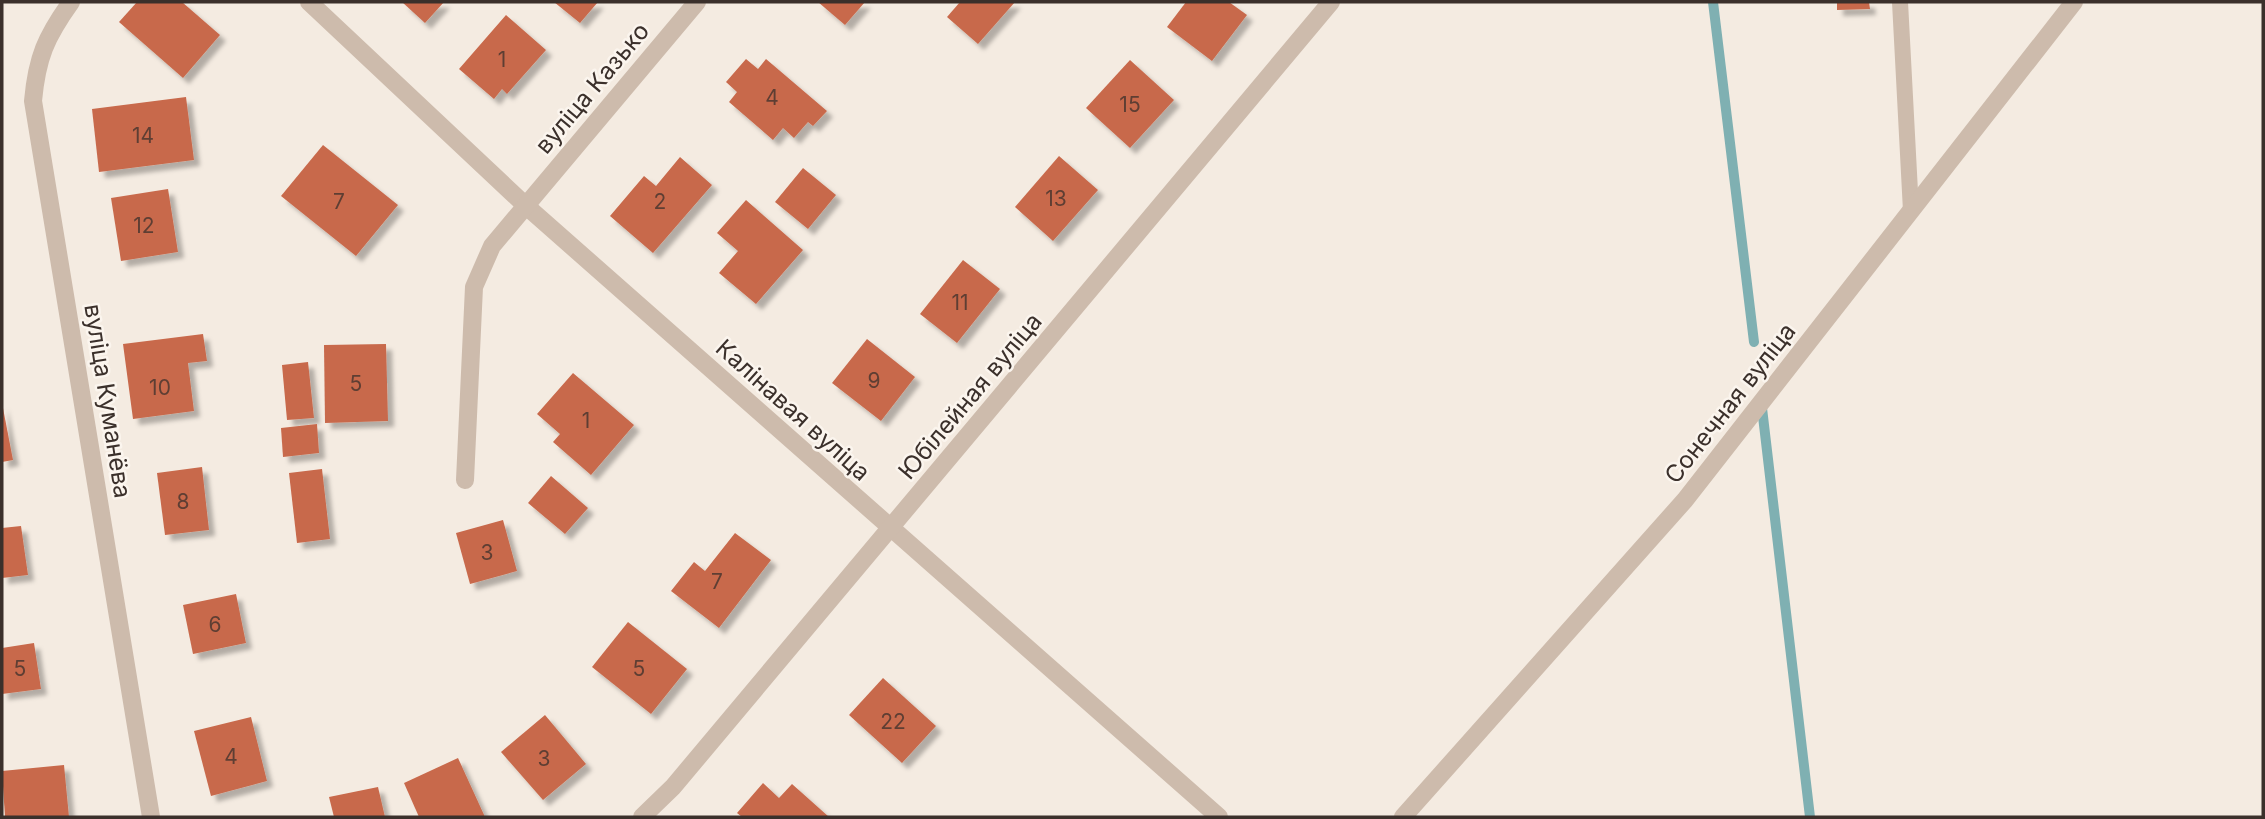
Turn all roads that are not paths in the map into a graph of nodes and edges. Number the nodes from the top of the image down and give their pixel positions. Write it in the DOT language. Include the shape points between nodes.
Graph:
graph roads {
  1 [pos="71,2"];
  2 [pos="309,2"];
  3 [pos="697,2"];
  4 [pos="1331,2"];
  5 [pos="1900,2"];
  6 [pos="2074,2"];
  7 [pos="525,205"];
  8 [pos="1911,211"];
  9 [pos="465,481"];
  10 [pos="891,530"];
  11 [pos="151,817"];
  12 [pos="642,817"];
  13 [pos="1219,817"];
  14 [pos="1403,817"];
  1 -- 11 [label="street, вуліца Куманёва" via="48,34 36,67 33,101"];
  2 -- 7 [label="street, Калінавая вуліца"];
  3 -- 7 [label="street, вуліца Казько"];
  4 -- 10 [label="street, Юбілейная вуліца"];
  5 -- 8 [label="lane"];
  6 -- 8 [label="street, Сонечная вуліца"];
  7 -- 9 [label="street" via="492,246 474,287"];
  7 -- 10 [label="street, Калінавая вуліца"];
  8 -- 14 [label="street, Сонечная вуліца" via="1685,500"];
  10 -- 12 [label="street, Юбілейная вуліца" via="673,787"];
  10 -- 13 [label="street, Калінавая вуліца"];
}
